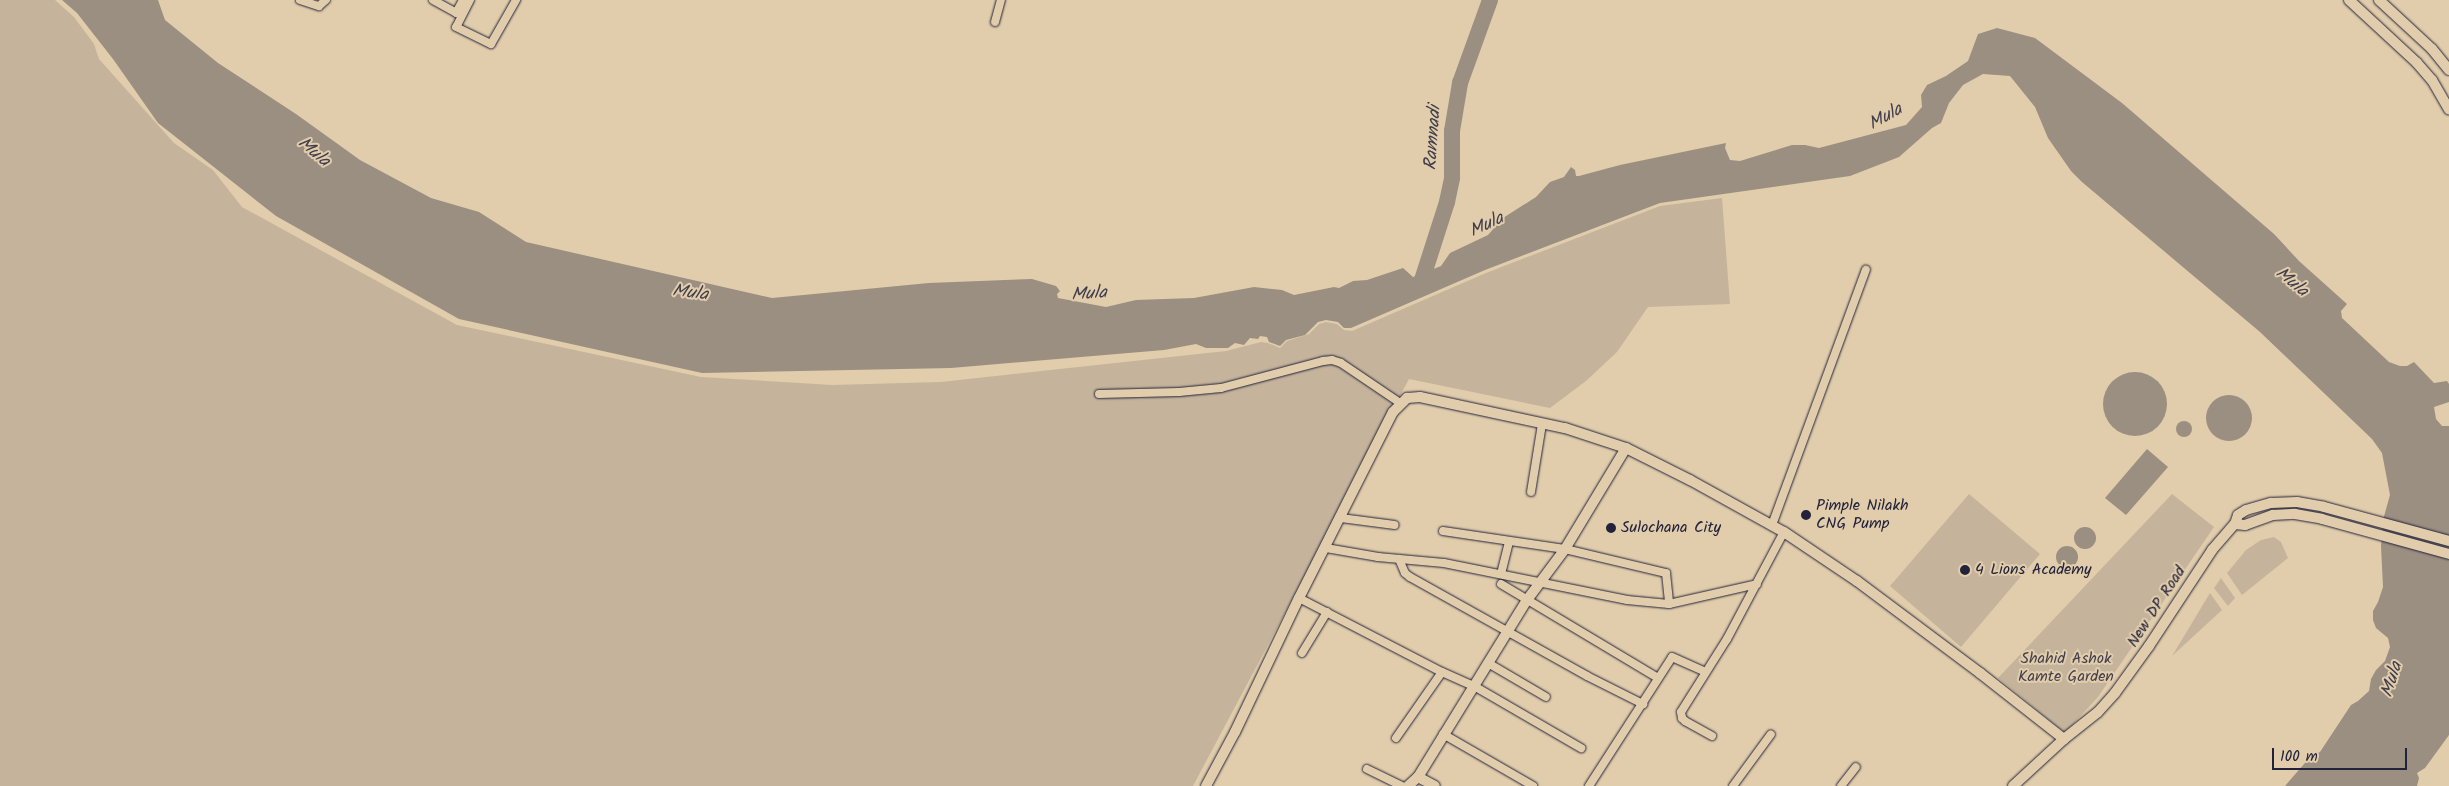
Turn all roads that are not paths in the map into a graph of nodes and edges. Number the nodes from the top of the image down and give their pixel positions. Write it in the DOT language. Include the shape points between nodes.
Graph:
graph roads {
  1 [pos="300,0"];
  2 [pos="326,0"];
  3 [pos="433,0"];
  4 [pos="463,0"];
  5 [pos="470,0"];
  6 [pos="516,0"];
  7 [pos="1001,0"];
  8 [pos="2349,0"];
  9 [pos="2379,0"];
  10 [pos="995,22"];
  11 [pos="2447,63"];
  12 [pos="2449,109"];
  13 [pos="1866,270"];
  14 [pos="1099,394"];
  15 [pos="1400,403"];
  16 [pos="1542,424"];
  17 [pos="1626,448"];
  18 [pos="1530,492"];
  19 [pos="1341,518"];
  20 [pos="2235,524"];
  21 [pos="1395,525"];
  22 [pos="1772,525"];
  23 [pos="1443,531"];
  24 [pos="1784,532"];
  25 [pos="1509,541"];
  26 [pos="2449,542"];
  27 [pos="1326,548"];
  28 [pos="1565,550"];
  29 [pos="2449,554"];
  30 [pos="1398,559"];
  31 [pos="1501,574"];
  32 [pos="1541,581"];
  33 [pos="1501,584"];
  34 [pos="1757,584"];
  35 [pos="1299,598"];
  36 [pos="1527,600"];
  37 [pos="1669,604"];
  38 [pos="1327,612"];
  39 [pos="1507,631"];
  40 [pos="1302,652"];
  41 [pos="1488,663"];
  42 [pos="1442,672"];
  43 [pos="1705,672"];
  44 [pos="1658,678"];
  45 [pos="1474,686"];
  46 [pos="1546,697"];
  47 [pos="1643,704"];
  48 [pos="1443,734"];
  49 [pos="1771,734"];
  50 [pos="1712,736"];
  51 [pos="1396,738"];
  52 [pos="2064,739"];
  53 [pos="1581,748"];
  54 [pos="1856,767"];
  55 [pos="1367,769"];
  56 [pos="1418,777"];
  57 [pos="1206,786"];
  58 [pos="1402,786"];
  59 [pos="1408,786"];
  60 [pos="1435,786"];
  61 [pos="1533,786"];
  62 [pos="1589,786"];
  63 [pos="1733,786"];
  64 [pos="1841,786"];
  65 [pos="2013,786"];
  1 -- 2 [label="street" via="319,6"];
  3 -- 4 [label="street" via="456,13"];
  5 -- 6 [label="street" via="456,27 491,44"];
  7 -- 10 [label="street"];
  8 -- 12 [label="street" via="2417,63 2432,80"];
  9 -- 11 [label="street"];
  13 -- 22 [label="street"];
  14 -- 15 [label="street" via="1221,388 1332,360"];
  15 -- 16 [label="street" via="1407,398 1420,398"];
  15 -- 19 [label="street"];
  16 -- 17 [label="street"];
  16 -- 18 [label="street"];
  17 -- 22 [label="street"];
  17 -- 28 [label="street"];
  19 -- 21 [label="street"];
  19 -- 27 [label="street"];
  20 -- 26 [label="street, New DP Road" via="2238,515 2246,510 2271,503 2296,502"];
  20 -- 29 [label="street" via="2245,525 2260,518 2284,514 2322,519"];
  20 -- 52 [label="street, New DP Road" via="2212,550 2115,693 2098,712"];
  22 -- 24 [label="street"];
  23 -- 25 [label="street"];
  24 -- 34 [label="street"];
  24 -- 52 [label="street" via="1922,629"];
  25 -- 28 [label="street"];
  25 -- 31 [label="street"];
  27 -- 30 [label="street"];
  27 -- 35 [label="street"];
  28 -- 32 [label="street"];
  28 -- 37 [label="street" via="1666,573"];
  30 -- 31 [label="street"];
  30 -- 39 [label="street" via="1410,577"];
  31 -- 32 [label="street"];
  32 -- 36 [label="street"];
  32 -- 37 [label="street" via="1627,600"];
  33 -- 36 [label="street"];
  34 -- 37 [label="street"];
  34 -- 43 [label="street"];
  35 -- 38 [label="street"];
  35 -- 57 [label="street"];
  36 -- 39 [label="street"];
  36 -- 44 [label="street"];
  38 -- 40 [label="street"];
  38 -- 42 [label="street"];
  39 -- 41 [label="street"];
  39 -- 47 [label="street"];
  41 -- 45 [label="street"];
  41 -- 46 [label="street"];
  42 -- 45 [label="street"];
  42 -- 51 [label="street"];
  43 -- 44 [label="street" via="1672,657"];
  43 -- 50 [label="street" via="1680,716"];
  44 -- 47 [label="street"];
  45 -- 48 [label="street"];
  45 -- 53 [label="street"];
  47 -- 62 [label="street"];
  48 -- 56 [label="street"];
  48 -- 61 [label="street"];
  49 -- 63 [label="street"];
  52 -- 65 [label="street, New DP Road"];
  54 -- 64 [label="street"];
  55 -- 58 [label="street"];
  56 -- 59 [label="street"];
  56 -- 60 [label="street"];
}
